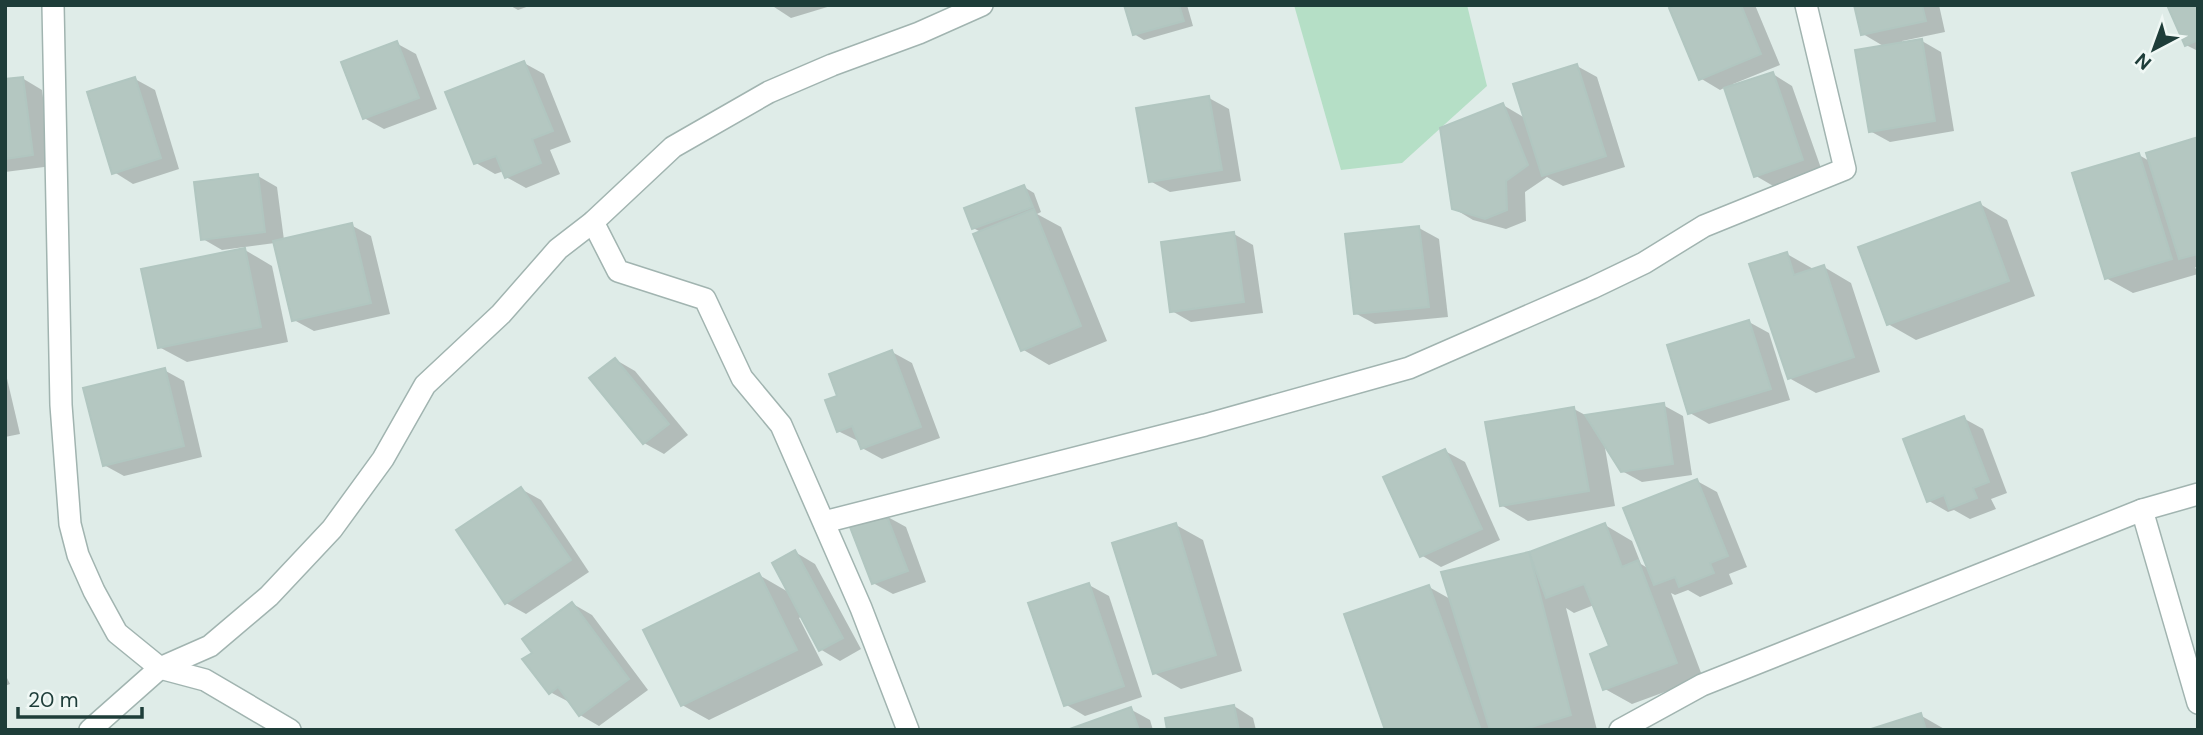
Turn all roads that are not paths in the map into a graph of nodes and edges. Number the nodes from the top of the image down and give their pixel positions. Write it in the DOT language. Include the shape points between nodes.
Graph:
graph roads {
  1 [pos="53,5"];
  2 [pos="982,5"];
  3 [pos="1806,5"];
  4 [pos="593,222"];
  5 [pos="2198,494"];
  6 [pos="2142,510"];
  7 [pos="824,522"];
  8 [pos="160,668"];
  9 [pos="2198,703"];
  10 [pos="90,730"];
  11 [pos="290,730"];
  12 [pos="908,730"];
  13 [pos="1620,730"];
  1 -- 8 [label="street" via="61,405 71,524 83,567 117,633"];
  2 -- 4 [label="street" via="769,92 673,147"];
  3 -- 7 [label="street" via="1845,169 1704,226 1592,288 1409,368"];
  4 -- 7 [label="street" via="618,271 705,299 741,378 780,425"];
  4 -- 8 [label="street" via="558,249 501,314 425,385 383,459 332,529 269,596 210,646"];
  5 -- 6 [label="street"];
  6 -- 9 [label="street"];
  6 -- 13 [label="street" via="1702,685"];
  7 -- 12 [label="street"];
  8 -- 10 [label="street"];
  8 -- 11 [label="street" via="205,680"];
}
